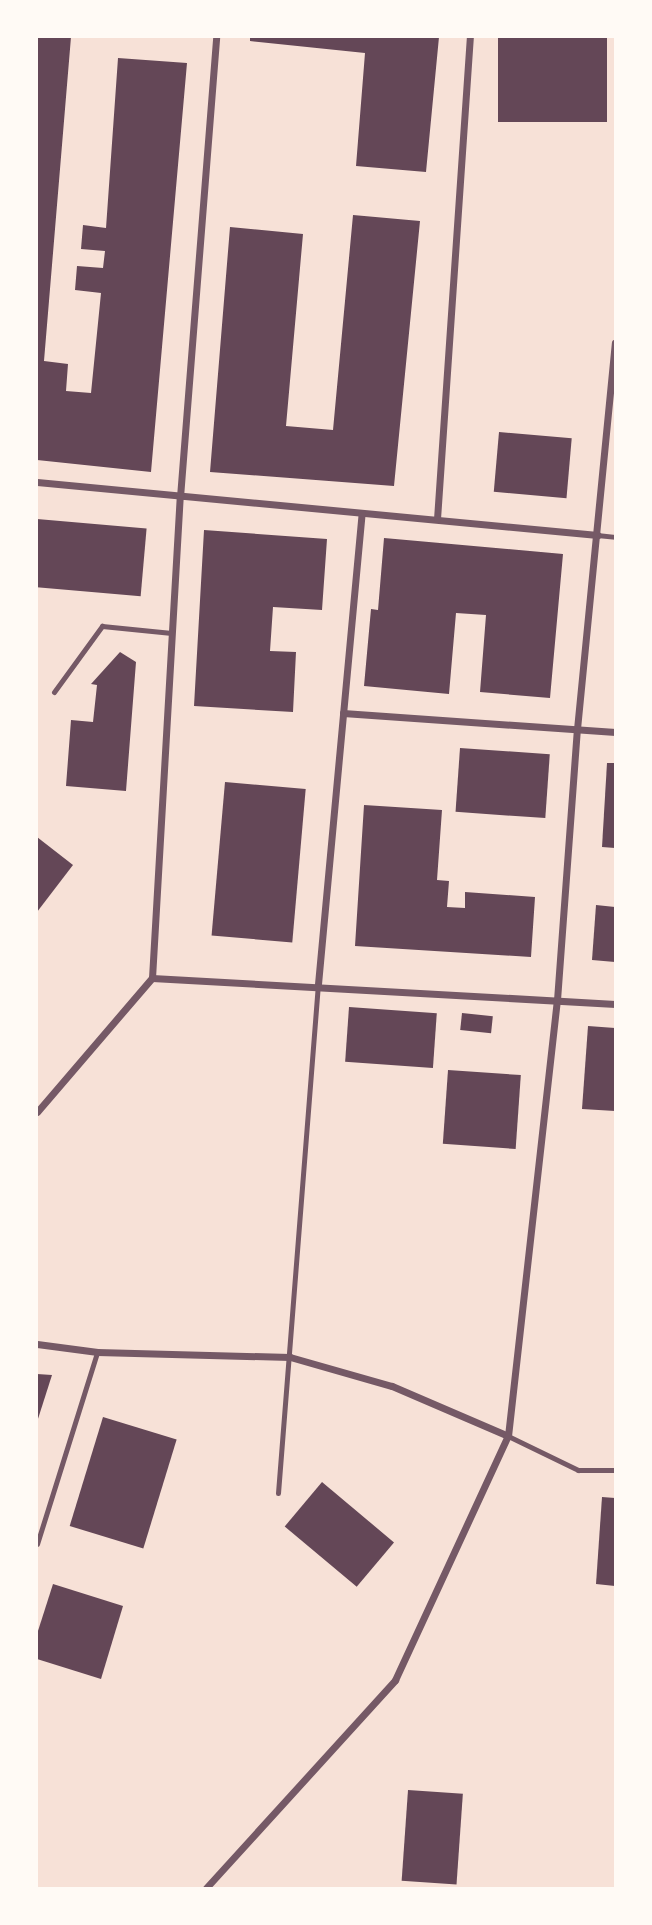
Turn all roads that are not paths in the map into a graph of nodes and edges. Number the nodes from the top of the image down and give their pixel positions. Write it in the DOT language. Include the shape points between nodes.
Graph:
graph roads {
  1 [pos="216,37"];
  2 [pos="470,37"];
  3 [pos="615,343"];
  4 [pos="612,410"];
  5 [pos="37,482"];
  6 [pos="180,497"];
  7 [pos="362,513"];
  8 [pos="437,519"];
  9 [pos="597,535"];
  10 [pos="615,537"];
  11 [pos="172,633"];
  12 [pos="54,692"];
  13 [pos="343,713"];
  14 [pos="577,729"];
  15 [pos="615,732"];
  16 [pos="152,978"];
  17 [pos="318,984"];
  18 [pos="557,1000"];
  19 [pos="615,1004"];
  20 [pos="37,1112"];
  21 [pos="37,1344"];
  22 [pos="97,1352"];
  23 [pos="290,1357"];
  24 [pos="508,1436"];
  25 [pos="615,1470"];
  26 [pos="278,1493"];
  27 [pos="37,1544"];
  28 [pos="206,1888"];
  1 -- 6 [label="street"];
  2 -- 8 [label="street"];
  3 -- 4 [label="street"];
  4 -- 9 [label="street"];
  5 -- 6 [label="street"];
  6 -- 7 [label="street"];
  6 -- 11 [label="street"];
  7 -- 8 [label="street"];
  7 -- 13 [label="street"];
  8 -- 9 [label="street"];
  9 -- 10 [label="lane"];
  9 -- 14 [label="street"];
  11 -- 12 [label="lane" via="102,626"];
  11 -- 16 [label="street"];
  13 -- 14 [label="street"];
  13 -- 17 [label="street"];
  14 -- 15 [label="street"];
  14 -- 18 [label="street"];
  16 -- 17 [label="street"];
  16 -- 20 [label="street"];
  17 -- 18 [label="street"];
  17 -- 23 [label="lane"];
  18 -- 19 [label="street"];
  18 -- 24 [label="street"];
  21 -- 22 [label="street"];
  22 -- 23 [label="street"];
  22 -- 27 [label="lane"];
  23 -- 24 [label="street" via="392,1386"];
  23 -- 26 [label="lane"];
  24 -- 25 [label="lane" via="578,1470"];
  24 -- 28 [label="street" via="395,1680"];
}
